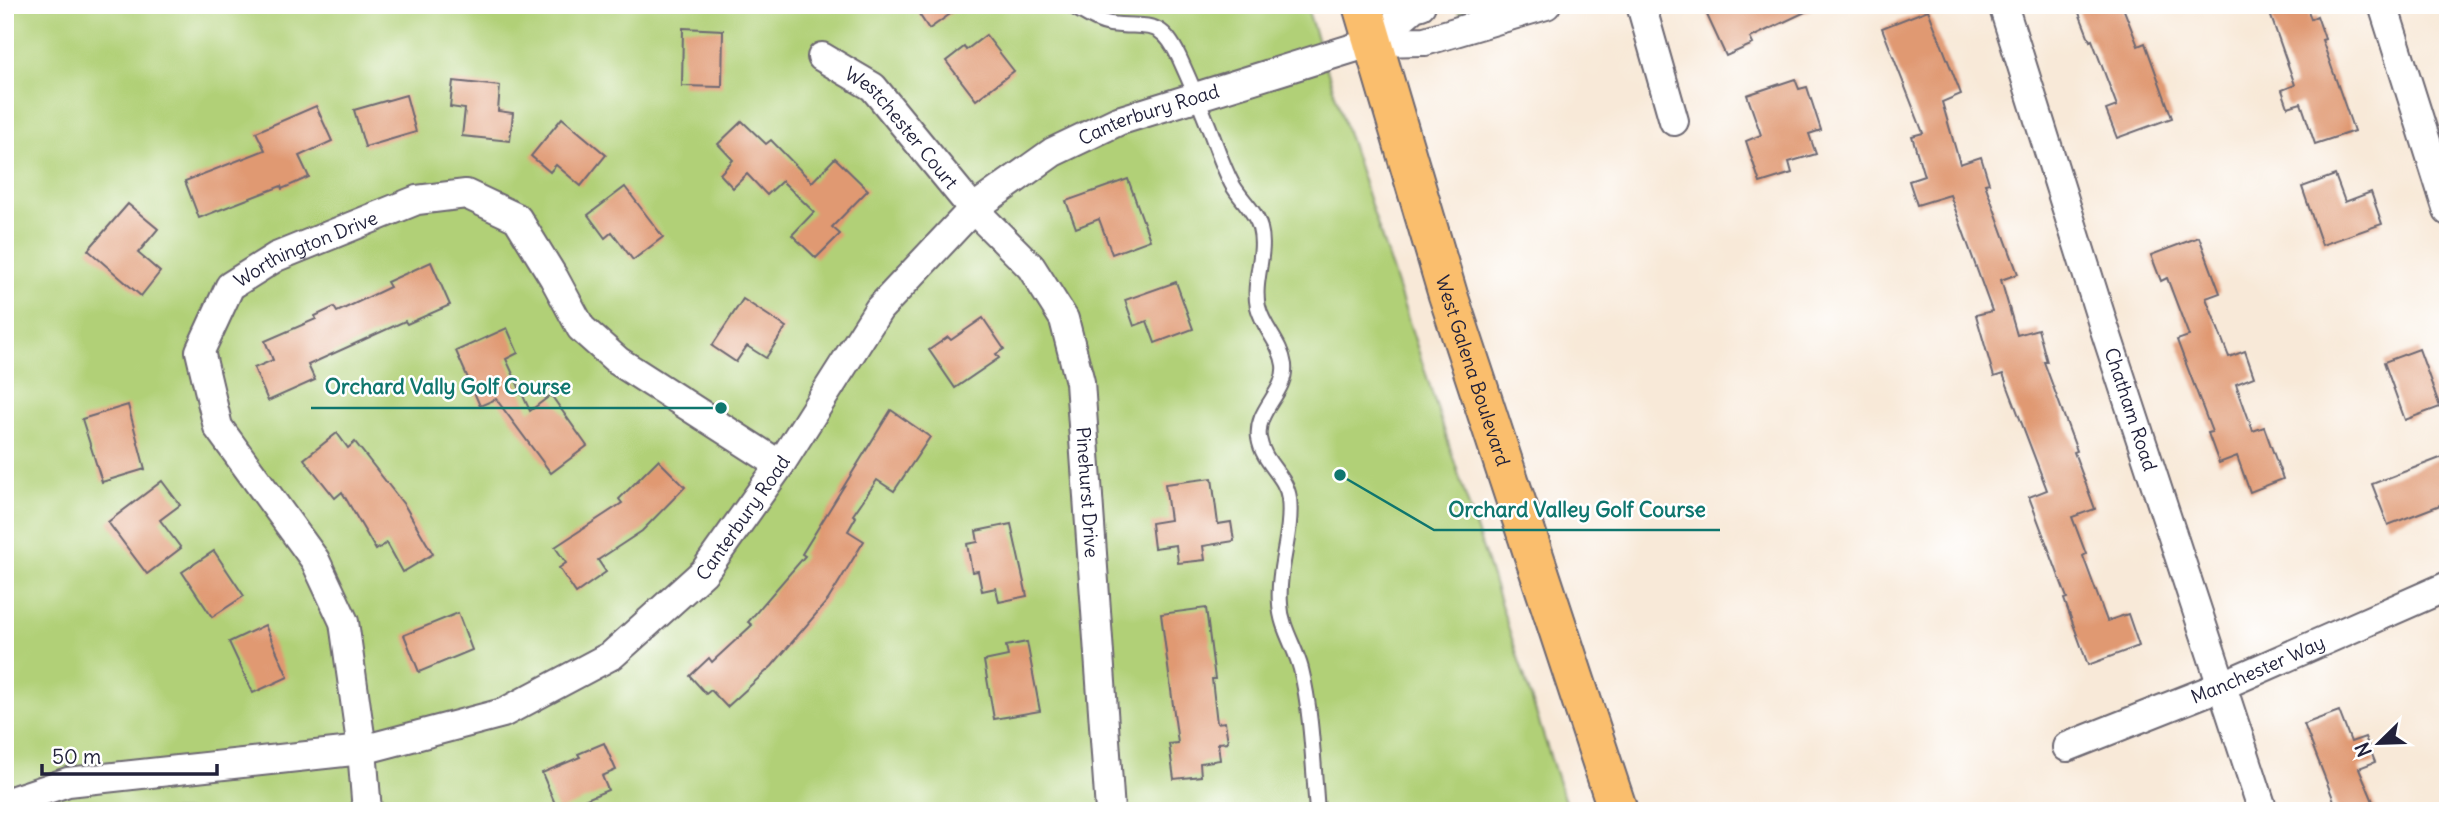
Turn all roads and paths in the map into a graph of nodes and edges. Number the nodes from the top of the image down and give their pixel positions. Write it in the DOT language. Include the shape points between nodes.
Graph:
graph roads {
  1 [pos="1070,5"];
  2 [pos="1362,5"];
  3 [pos="1421,5"];
  4 [pos="1546,5"];
  5 [pos="1641,5"];
  6 [pos="2003,5"];
  7 [pos="2382,5"];
  8 [pos="1373,42"];
  9 [pos="822,57"];
  10 [pos="1196,97"];
  11 [pos="1674,121"];
  12 [pos="973,209"];
  13 [pos="2448,211"];
  14 [pos="780,465"];
  15 [pos="2448,586"];
  16 [pos="2221,686"];
  17 [pos="2067,747"];
  18 [pos="362,750"];
  19 [pos="5,803"];
  20 [pos="367,811"];
  21 [pos="1110,811"];
  22 [pos="1317,811"];
  23 [pos="1618,811"];
  24 [pos="2263,811"];
  1 -- 10 [label="lane" via="1108,23 1163,30"];
  2 -- 8 [label="main road, West Galena Boulevard"];
  3 -- 8 [label="street"];
  4 -- 8 [label="street" via="1425,41"];
  5 -- 11 [label="street"];
  6 -- 16 [label="street, Chatham Road"];
  7 -- 13 [label="street"];
  8 -- 10 [label="street, Canterbury Road"];
  8 -- 23 [label="main road, West Galena Boulevard" via="1448,295"];
  9 -- 12 [label="street, Westchester Court" via="873,88"];
  10 -- 12 [label="street, Canterbury Road" via="1118,121 1053,152"];
  10 -- 22 [label="lane" via="1233,186 1259,225 1259,310 1284,364 1282,382 1261,417 1259,437 1289,500 1279,601 1283,626 1301,669"];
  12 -- 14 [label="street, Canterbury Road" via="879,309"];
  12 -- 21 [label="street, Pinehurst Drive" via="1031,267 1064,319 1080,382"];
  14 -- 18 [label="street, Canterbury Road" via="704,572 612,655 503,713"];
  14 -- 18 [label="street, Worthington Drive" via="618,361 581,328 517,218 466,194 417,200 276,257 230,286 200,351 218,427 314,559 344,622"];
  15 -- 16 [label="street, Manchester Way"];
  16 -- 17 [label="street, Manchester Way"];
  16 -- 24 [label="street, Chatham Road"];
  18 -- 19 [label="street, Canterbury Road" via="68,782"];
  18 -- 20 [label="street"];
}
